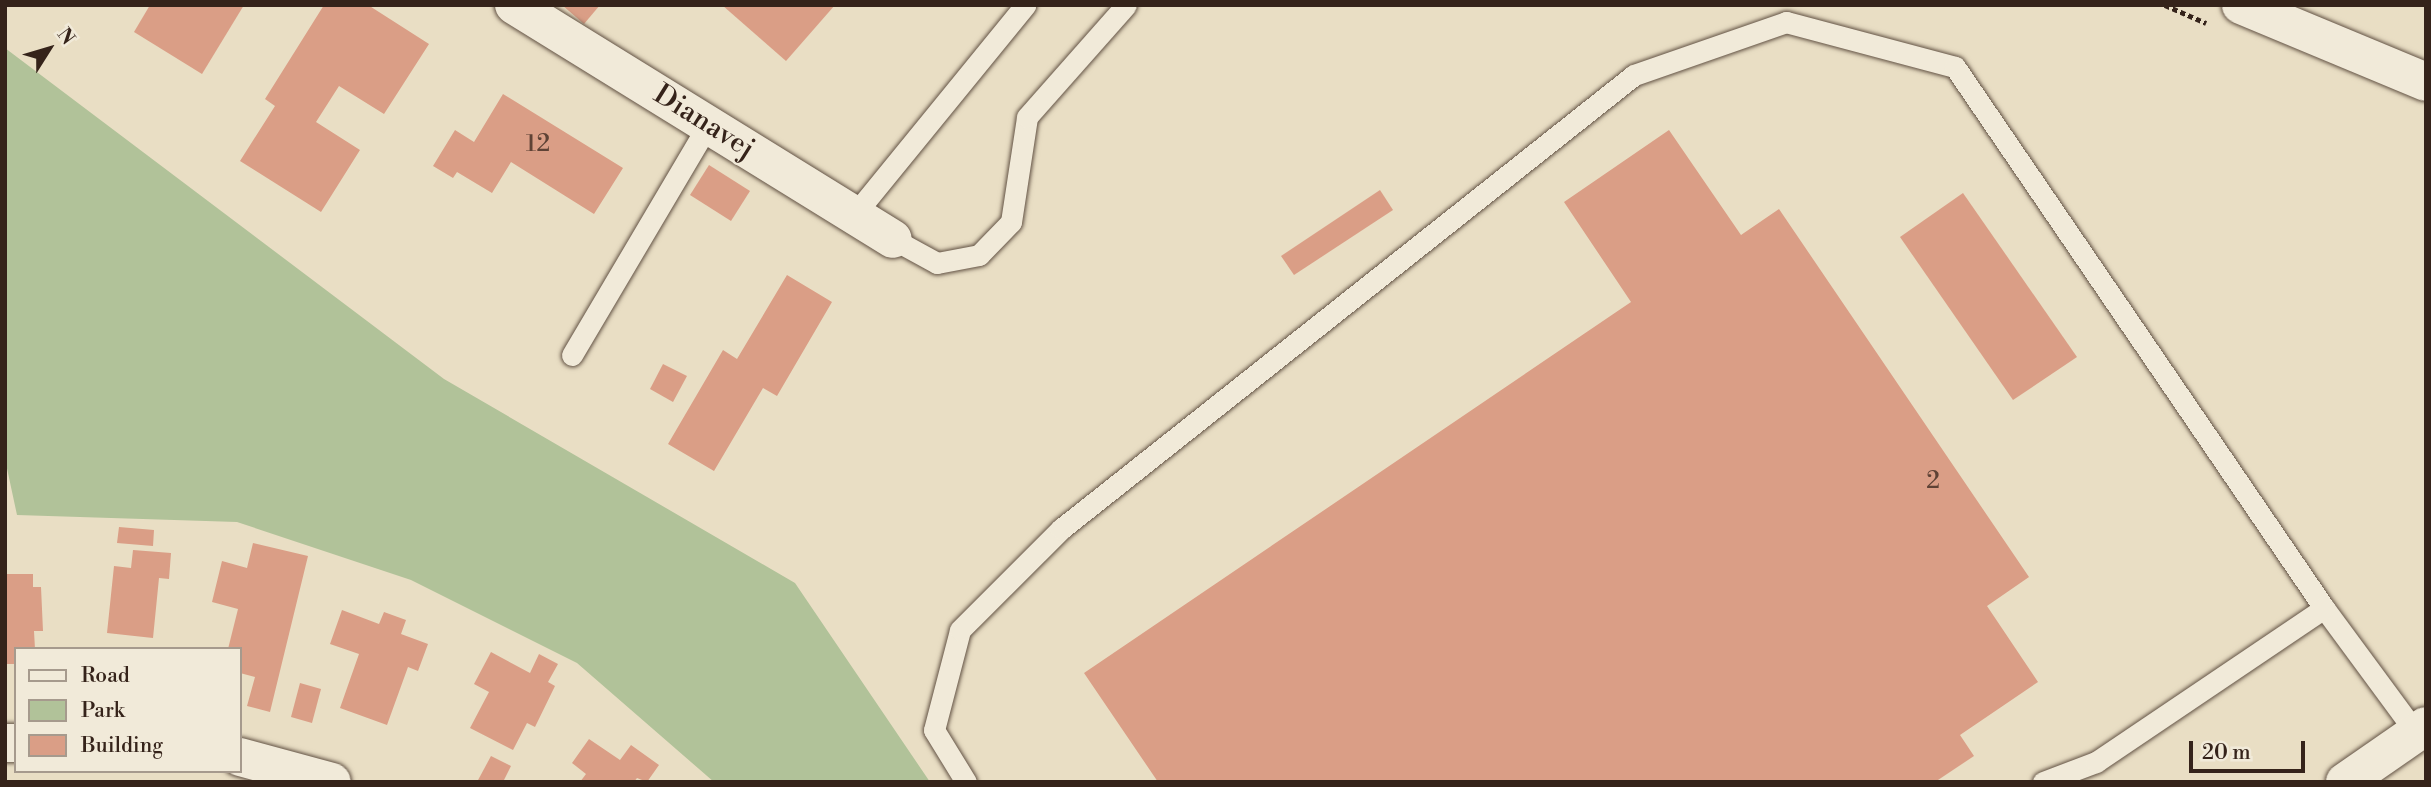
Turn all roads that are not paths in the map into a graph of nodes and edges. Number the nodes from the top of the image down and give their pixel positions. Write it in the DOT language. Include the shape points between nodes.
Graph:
graph roads {
  1 [pos="514,5"];
  2 [pos="1025,5"];
  3 [pos="1126,5"];
  4 [pos="2241,5"];
  5 [pos="2426,82"];
  6 [pos="708,125"];
  7 [pos="854,215"];
  8 [pos="893,239"];
  9 [pos="572,355"];
  10 [pos="2324,608"];
  11 [pos="2421,729"];
  12 [pos="242,758"];
  13 [pos="332,782"];
  14 [pos="966,782"];
  15 [pos="2043,782"];
  16 [pos="2345,782"];
  1 -- 6 [label="street, Dianavej"];
  2 -- 7 [label="lane"];
  3 -- 8 [label="lane" via="1027,117 1011,222 979,255 937,263"];
  4 -- 5 [label="street"];
  6 -- 7 [label="street, Dianavej"];
  6 -- 9 [label="lane"];
  7 -- 8 [label="street, Dianavej"];
  10 -- 11 [label="lane"];
  10 -- 14 [label="lane" via="1955,67 1786,22 1634,75 1061,529 960,630 934,730"];
  10 -- 15 [label="lane" via="2096,762"];
  11 -- 16 [label="street"];
  12 -- 13 [label="street"];
}
